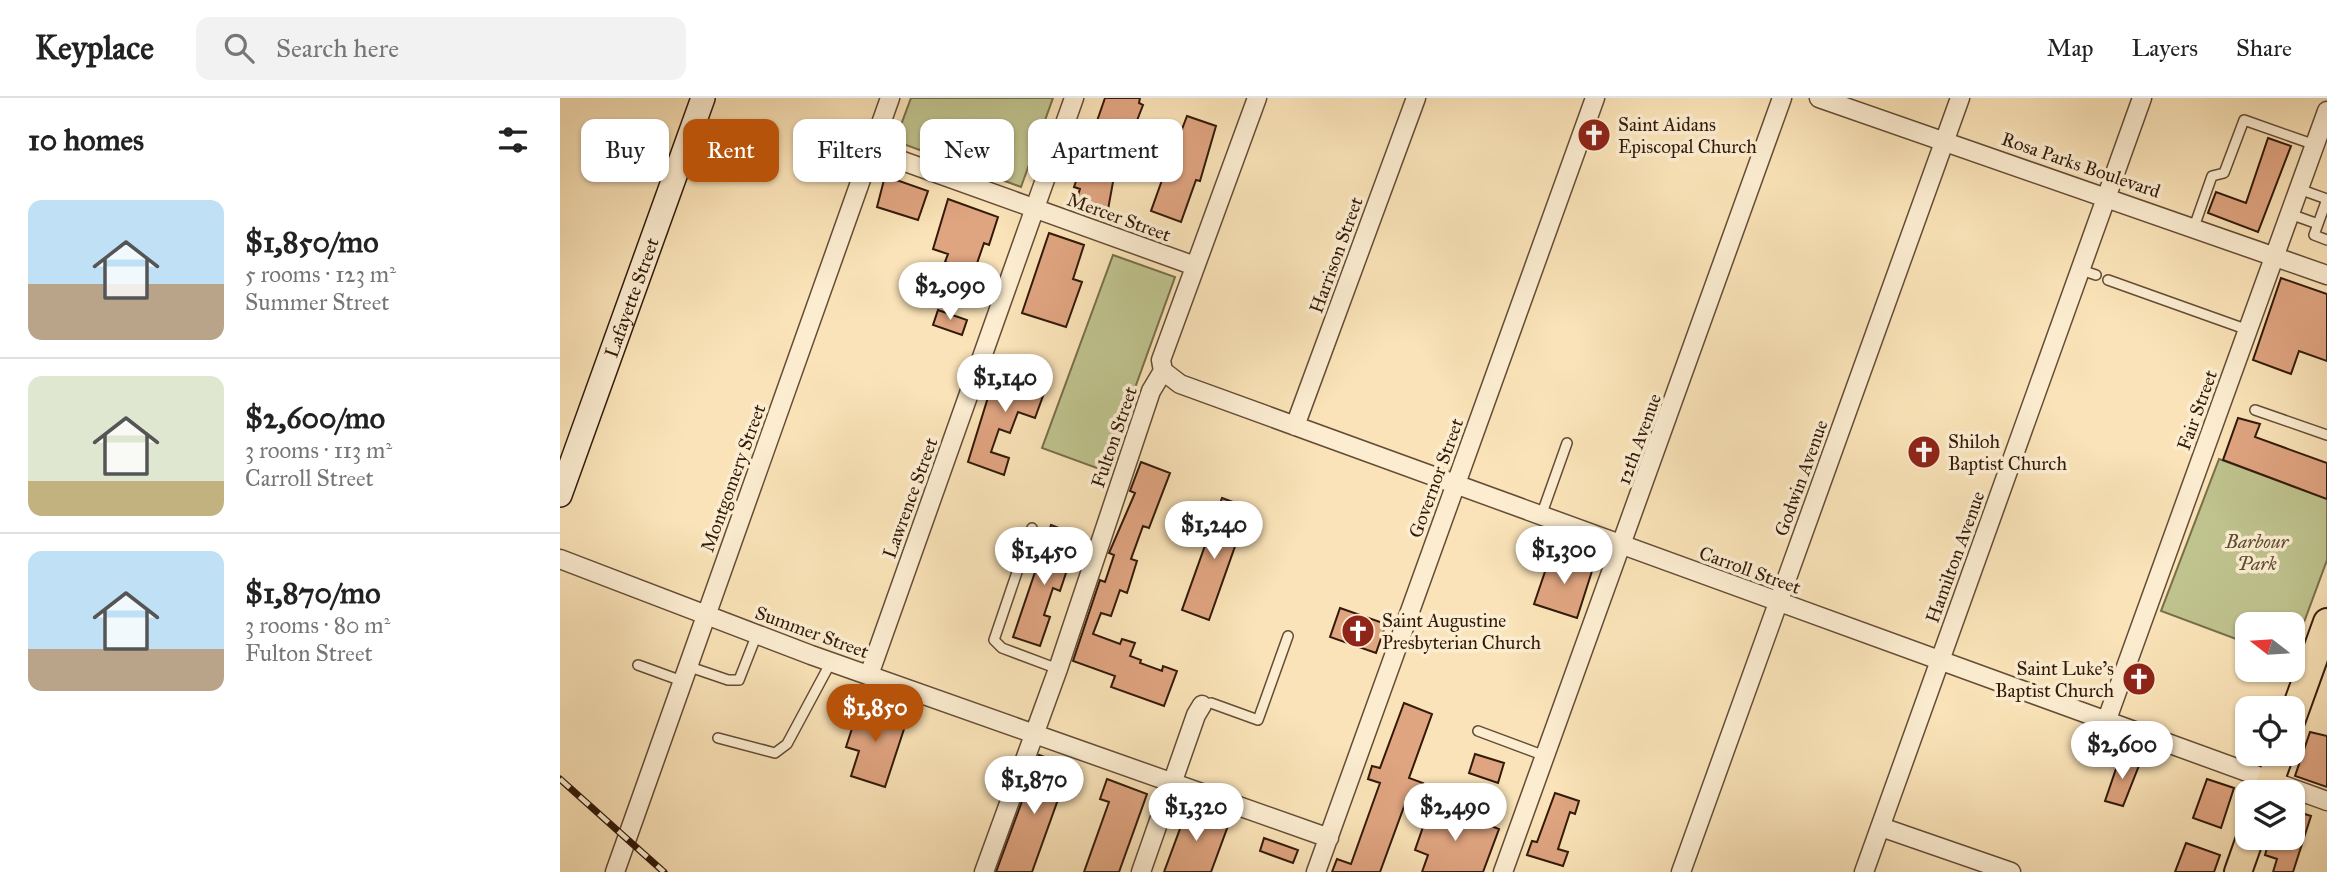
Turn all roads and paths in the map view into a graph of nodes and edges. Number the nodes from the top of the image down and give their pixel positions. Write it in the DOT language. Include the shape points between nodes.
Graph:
graph roads {
  1 [pos="703,98"];
  2 [pos="890,98"];
  3 [pos="1074,98"];
  4 [pos="1257,98"];
  5 [pos="1416,98"];
  6 [pos="1595,98"];
  7 [pos="1782,98"];
  8 [pos="1819,98"];
  9 [pos="1960,98"];
  10 [pos="2142,98"];
  11 [pos="2327,111"];
  12 [pos="883,119"];
  13 [pos="1945,139"];
  14 [pos="2315,145"];
  15 [pos="906,162"];
  16 [pos="860,182"];
  17 [pos="2299,189"];
  18 [pos="2107,196"];
  19 [pos="2327,199"];
  20 [pos="1035,208"];
  21 [pos="2290,214"];
  22 [pos="2318,224"];
  23 [pos="2194,227"];
  24 [pos="2327,240"];
  25 [pos="2275,256"];
  26 [pos="1195,266"];
  27 [pos="2327,275"];
  28 [pos="2108,280"];
  29 [pos="2248,330"];
  30 [pos="1163,371"];
  31 [pos="2255,410"];
  32 [pos="1295,426"];
  33 [pos="2327,435"];
  34 [pos="1567,443"];
  35 [pos="1455,485"];
  36 [pos="560,495"];
  37 [pos="1541,516"];
  38 [pos="1032,528"];
  39 [pos="1622,546"];
  40 [pos="560,559"];
  41 [pos="1778,602"];
  42 [pos="705,614"];
  43 [pos="2327,622"];
  44 [pos="757,634"];
  45 [pos="1288,636"];
  46 [pos="831,662"];
  47 [pos="1940,662"];
  48 [pos="638,665"];
  49 [pos="1058,669"];
  50 [pos="685,673"];
  51 [pos="869,675"];
  52 [pos="2300,696"];
  53 [pos="1202,705"];
  54 [pos="2106,722"];
  55 [pos="1478,731"];
  56 [pos="1034,734"];
  57 [pos="718,738"];
  58 [pos="1545,756"];
  59 [pos="2251,780"];
  60 [pos="1173,783"];
  61 [pos="2305,796"];
  62 [pos="2327,801"];
  63 [pos="1881,827"];
  64 [pos="1329,838"];
  65 [pos="2246,850"];
  66 [pos="615,872"];
  67 [pos="984,872"];
  68 [pos="1141,872"];
  69 [pos="1316,872"];
  70 [pos="1503,872"];
  71 [pos="1681,872"];
  72 [pos="1864,872"];
  73 [pos="2011,872"];
  74 [pos="2238,872"];
  1 -- 36 [label="main road, Lafayette Street"];
  2 -- 12 [label="street, Montgomery Street"];
  3 -- 20 [label="street, Lawrence Street"];
  4 -- 26 [label="street, Fulton Street"];
  5 -- 32 [label="street, Harrison Street"];
  6 -- 35 [label="street, Governor Street"];
  7 -- 39 [label="street, 12th Avenue"];
  8 -- 13 [label="street, Rosa Parks Boulevard"];
  9 -- 13 [label="street, Godwin Avenue"];
  10 -- 18 [label="street, Hamilton Avenue"];
  11 -- 14 [label="street, Fair Street"];
  13 -- 18 [label="street, Rosa Parks Boulevard"];
  13 -- 41 [label="street, Godwin Avenue"];
  14 -- 17 [label="street, Fair Street"];
  14 -- 23 [label="lane" via="2244,120 2224,173 2212,176"];
  15 -- 20 [label="street, Mercer Street"];
  16 -- 42 [label="street, Montgomery Street"];
  17 -- 19 [label="lane"];
  17 -- 21 [label="street, Fair Street"];
  18 -- 23 [label="street, Rosa Parks Boulevard"];
  18 -- 47 [label="street, Hamilton Avenue" via="2088,272"];
  19 -- 22 [label="lane"];
  20 -- 26 [label="street, Mercer Street"];
  20 -- 51 [label="street, Lawrence Street"];
  21 -- 22 [label="lane"];
  21 -- 25 [label="street, Fair Street"];
  22 -- 24 [label="lane" via="2314,235"];
  23 -- 25 [label="street, Rosa Parks Boulevard"];
  25 -- 27 [label="street, Rosa Parks Boulevard"];
  25 -- 29 [label="street, Fair Street"];
  26 -- 30 [label="street, Fulton Street" via="1161,359"];
  28 -- 29 [label="lane"];
  29 -- 54 [label="street, Fair Street"];
  30 -- 32 [label="street, Carroll Street" via="1180,384"];
  30 -- 49 [label="street, Fulton Street" via="1151,391"];
  31 -- 33 [label="lane"];
  32 -- 35 [label="street, Carroll Street"];
  34 -- 37 [label="lane"];
  35 -- 37 [label="street, Carroll Street"];
  35 -- 64 [label="street, Governor Street"];
  37 -- 39 [label="street, Carroll Street"];
  38 -- 49 [label="lane" via="994,640 1003,648"];
  39 -- 41 [label="street, Carroll Street"];
  39 -- 58 [label="street, 12th Avenue"];
  40 -- 42 [label="street, Summer Street"];
  41 -- 47 [label="street, Carroll Street"];
  41 -- 71 [label="street, Godwin Avenue"];
  42 -- 44 [label="street, Summer Street"];
  42 -- 50 [label="street, Montgomery Street"];
  43 -- 52 [label="main road"];
  44 -- 46 [label="street, Summer Street"];
  44 -- 50 [label="lane" via="739,680"];
  45 -- 53 [label="lane" via="1258,720 1211,703"];
  46 -- 51 [label="street, Summer Street"];
  46 -- 57 [label="lane" via="787,744 775,753"];
  47 -- 54 [label="street, Carroll Street"];
  47 -- 63 [label="street, Hamilton Avenue"];
  48 -- 50 [label="lane"];
  49 -- 56 [label="street, Fulton Street"];
  50 -- 66 [label="street, Montgomery Street"];
  51 -- 56 [label="street, Summer Street"];
  53 -- 60 [label="street"];
  54 -- 59 [label="street, Carroll Street"];
  55 -- 58 [label="lane"];
  56 -- 60 [label="street, Summer Street"];
  56 -- 67 [label="street, Fulton Street"];
  58 -- 70 [label="street, 12th Avenue"];
  60 -- 64 [label="street, Summer Street"];
  60 -- 68 [label="street"];
  61 -- 62 [label="street, Carroll Street"];
  63 -- 72 [label="street, Hamilton Avenue"];
  63 -- 73 [label="street"];
  64 -- 69 [label="street, Governor Street"];
  65 -- 74 [label="main road"];
}
